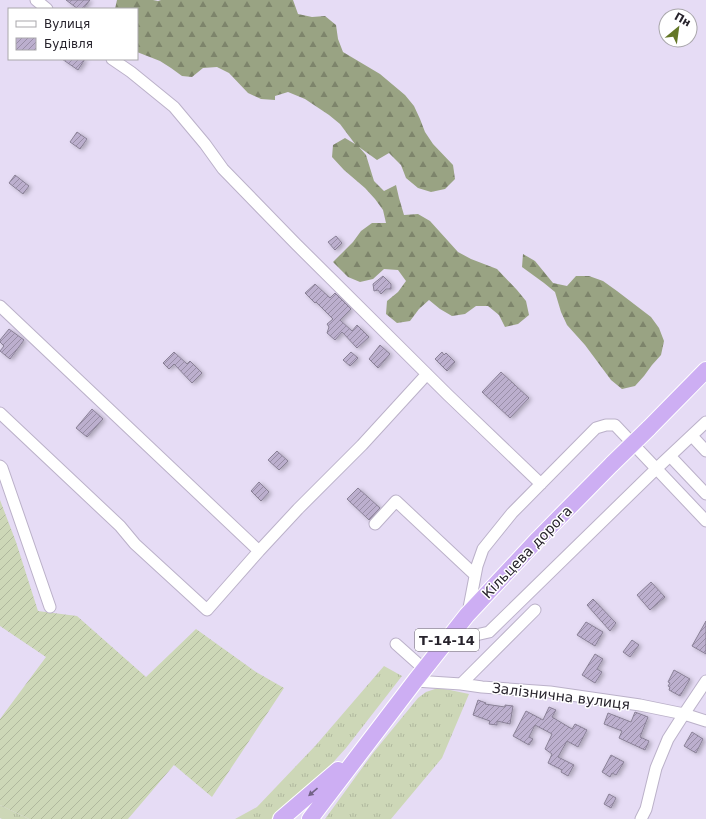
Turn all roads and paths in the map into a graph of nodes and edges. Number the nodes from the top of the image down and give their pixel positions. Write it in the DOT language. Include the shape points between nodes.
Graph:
graph roads {
  1 [pos="36,0"];
  2 [pos="46,8"];
  3 [pos="113,60"];
  4 [pos="0,306"];
  5 [pos="706,370"];
  6 [pos="427,374"];
  7 [pos="0,412"];
  8 [pos="706,422"];
  9 [pos="692,436"];
  10 [pos="706,451"];
  11 [pos="670,456"];
  12 [pos="0,466"];
  13 [pos="656,469"];
  14 [pos="541,484"];
  15 [pos="706,494"];
  16 [pos="706,521"];
  17 [pos="375,524"];
  18 [pos="259,551"];
  19 [pos="475,575"];
  20 [pos="50,607"];
  21 [pos="535,610"];
  22 [pos="467,615"];
  23 [pos="445,642"];
  24 [pos="396,644"];
  25 [pos="419,675"];
  26 [pos="706,681"];
  27 [pos="461,684"];
  28 [pos="684,714"];
  29 [pos="706,721"];
  30 [pos="364,747"];
  31 [pos="281,819"];
  32 [pos="310,819"];
  33 [pos="641,819"];
  1 -- 2 [label="street"];
  3 -- 6 [label="street" via="174,107 206,144 223,169"];
  4 -- 18 [label="street"];
  5 -- 22 [label="highway, Кільцева дорога / Т-14-14, bridge" via="612,463"];
  6 -- 14 [label="street"];
  6 -- 18 [label="street"];
  7 -- 18 [label="street" via="120,526 135,544 207,610"];
  8 -- 9 [label="street"];
  9 -- 10 [label="street"];
  9 -- 11 [label="street"];
  11 -- 13 [label="street"];
  11 -- 15 [label="street"];
  12 -- 20 [label="street"];
  13 -- 14 [label="street" via="615,425 606,425 596,428"];
  13 -- 16 [label="street"];
  13 -- 23 [label="street" via="489,632"];
  14 -- 19 [label="street" via="512,513 483,549"];
  17 -- 19 [label="street" via="396,501"];
  19 -- 22 [label="street"];
  21 -- 27 [label="street"];
  22 -- 23 [label="highway, Кільцева дорога / Т-14-14"];
  23 -- 25 [label="highway, Кільцева дорога / Т-14-14"];
  24 -- 25 [label="street"];
  25 -- 27 [label="street, Залізнична вулиця"];
  25 -- 30 [label="highway, Кільцева дорога / Т-14-14"];
  26 -- 28 [label="street"];
  27 -- 28 [label="street, Залізнична вулиця" via="550,692"];
  28 -- 29 [label="street, Залізнична вулиця"];
  28 -- 33 [label="street" via="668,739 656,768"];
  30 -- 31 [label="highway, Т-14-14, one-way"];
  30 -- 32 [label="highway, Т-14-14"];
}
